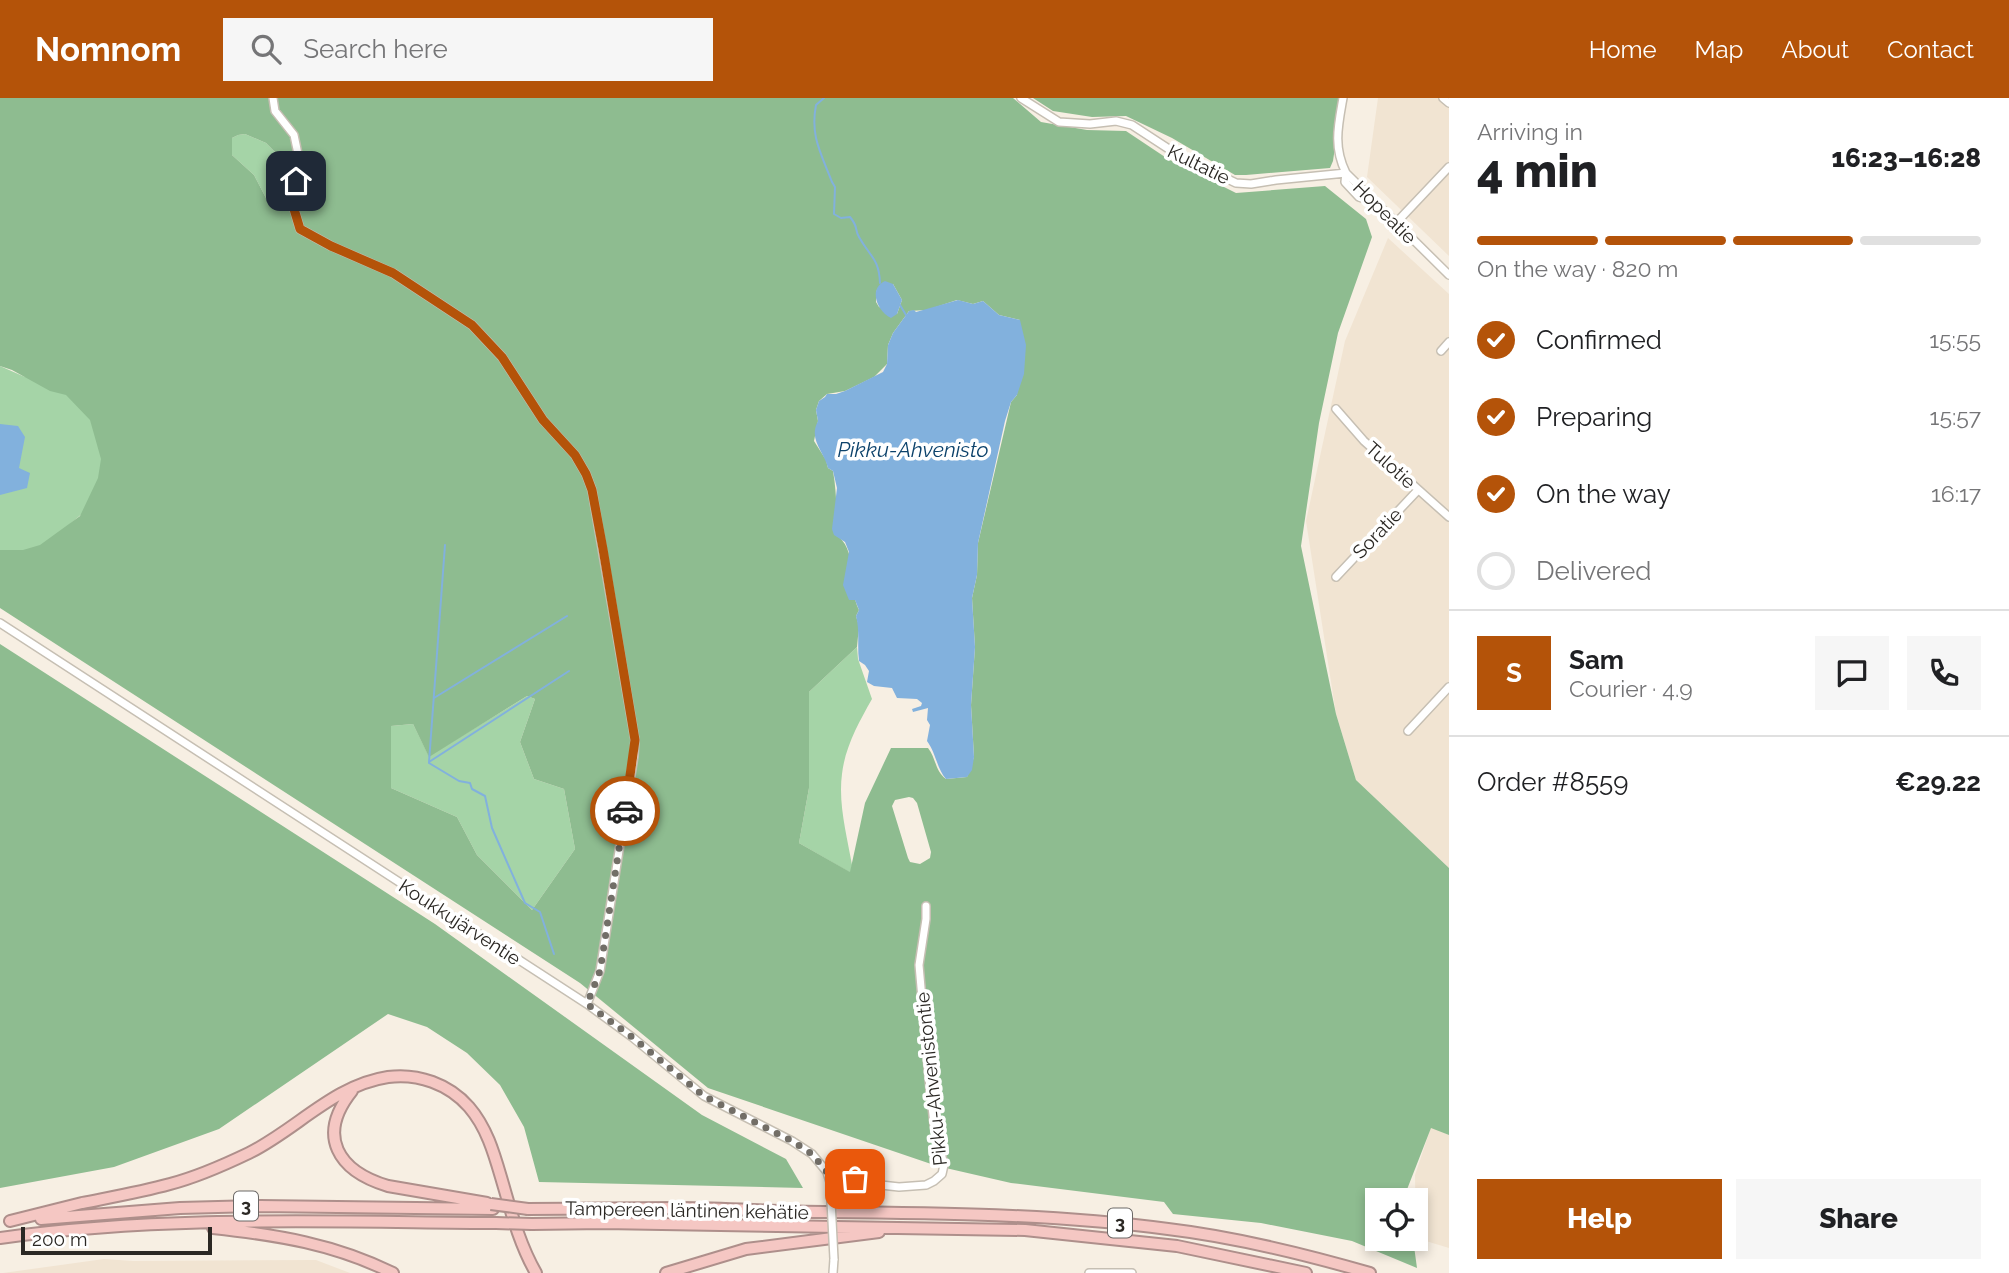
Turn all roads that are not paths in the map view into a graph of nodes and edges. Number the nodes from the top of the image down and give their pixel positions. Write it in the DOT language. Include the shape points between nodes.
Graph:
graph roads {
  1 [pos="273,98"];
  2 [pos="1021,98"];
  3 [pos="1343,98"];
  4 [pos="1443,98"];
  5 [pos="1449,103"];
  6 [pos="1449,167"];
  7 [pos="1346,173"];
  8 [pos="1395,224"];
  9 [pos="1449,275"];
  10 [pos="1449,342"];
  11 [pos="1441,351"];
  12 [pos="1336,409"];
  13 [pos="1418,490"];
  14 [pos="1449,517"];
  15 [pos="1336,577"];
  16 [pos="0,623"];
  17 [pos="1449,687"];
  18 [pos="1408,731"];
  19 [pos="926,906"];
  20 [pos="587,1004"];
  21 [pos="356,1087"];
  22 [pos="827,1172"];
  23 [pos="492,1206"];
  24 [pos="5,1222"];
  25 [pos="172,1223"];
  26 [pos="923,1227"];
  27 [pos="0,1238"];
  28 [pos="393,1273"];
  29 [pos="536,1273"];
  30 [pos="666,1273"];
  31 [pos="833,1273"];
  32 [pos="1089,1273"];
  33 [pos="1132,1273"];
  34 [pos="1307,1273"];
  35 [pos="1370,1273"];
  1 -- 20 [label="street" via="275,111 294,135 298,154 294,209 300,229 393,273 472,325 502,357 543,420 575,455 592,490 635,740 600,971"];
  2 -- 7 [label="street, Kultatie" via="1059,122 1132,125 1181,157 1237,183"];
  3 -- 7 [label="street, Hopeatie" via="1338,153"];
  4 -- 5 [label="street"];
  6 -- 8 [label="street"];
  7 -- 8 [label="street, Hopeatie" via="1345,182 1355,194 1373,201"];
  8 -- 9 [label="street, Hopeatie"];
  10 -- 11 [label="street"];
  12 -- 13 [label="street, Tulotie" via="1364,442"];
  13 -- 14 [label="street, Tulotie"];
  13 -- 15 [label="street, Soratie"];
  16 -- 20 [label="street, Koukkujärventie"];
  17 -- 18 [label="street"];
  19 -- 22 [label="street, Pikku-Ahvenistontie" via="919,965 942,1174 926,1185 899,1187"];
  20 -- 22 [label="street, Koukkujärventie" via="704,1096 802,1147"];
  21 -- 23 [label="highway" via="335,1120 335,1140 346,1164 361,1176 388,1186"];
  21 -- 24 [label="highway" via="251,1152 201,1174"];
  21 -- 29 [label="highway" via="388,1077 416,1077 448,1090 469,1107 486,1135 519,1238"];
  22 -- 31 [label="street, Koukkujärventie, bridge"];
  23 -- 24 [label="highway, Tampereen läntinen kehätie / 3" via="193,1207"];
  23 -- 35 [label="highway, Tampereen läntinen kehätie / 3, bridge" via="1082,1219 1233,1239"];
  25 -- 26 [label="highway, Tampereen läntinen kehätie / 3, bridge"];
  25 -- 27 [label="highway, Tampereen läntinen kehätie / 3"];
  25 -- 28 [label="highway" via="314,1243"];
  26 -- 30 [label="highway" via="746,1248"];
  26 -- 34 [label="highway, Tampereen läntinen kehätie / 3" via="1025,1230 1177,1246"];
  32 -- 33 [label="street"];
}
